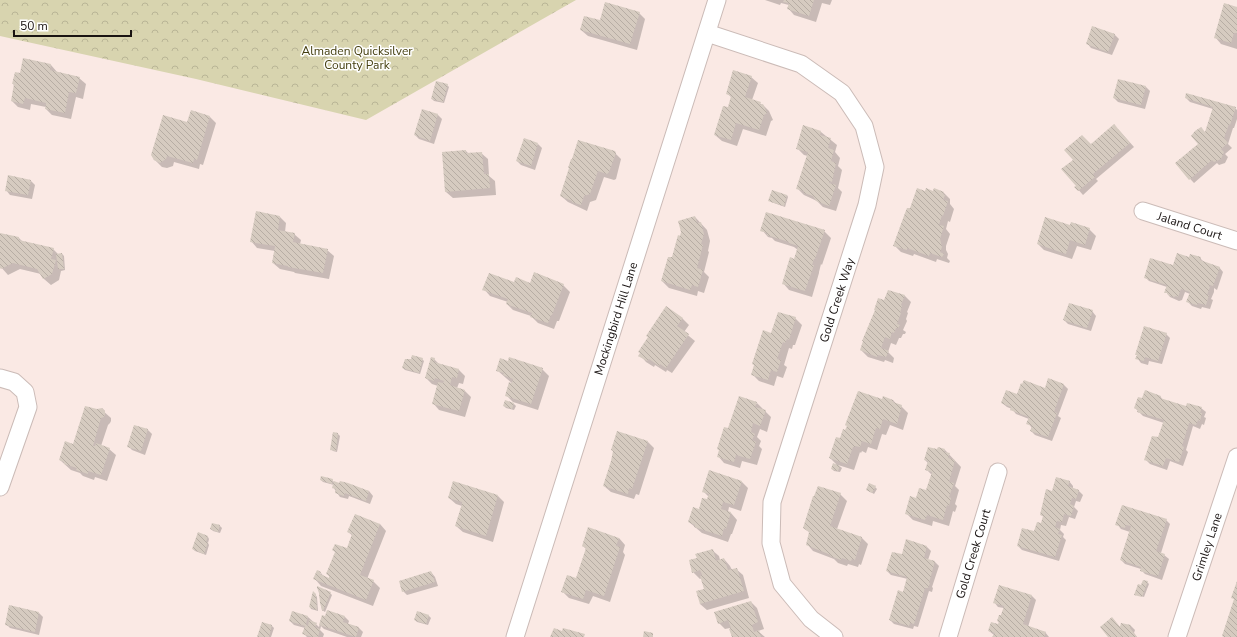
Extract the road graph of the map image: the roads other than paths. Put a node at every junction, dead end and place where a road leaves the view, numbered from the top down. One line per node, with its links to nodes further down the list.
1 (718, 0): 2 (street, Mockingbird Hill Lane)
2 (707, 33): 9 (street, Mockingbird Hill Lane); 10 (street, Gold Creek Way)
3 (1143, 211): 4 (street, Jaland Court)
4 (1237, 241)
5 (7, 380): 8 (street)
6 (1237, 456): 12 (street, Grimley Lane)
7 (998, 472): 11 (street, Gold Creek Court)
8 (0, 487)
9 (515, 637)
10 (834, 637)
11 (948, 637)
12 (1177, 637)

